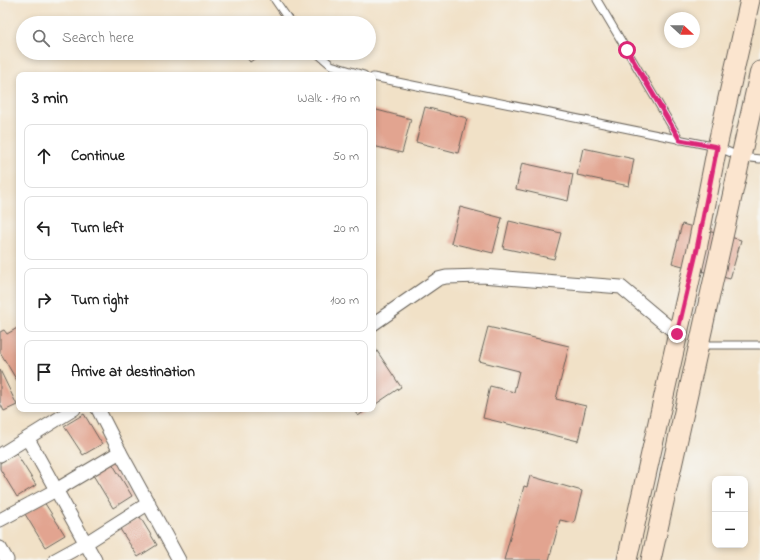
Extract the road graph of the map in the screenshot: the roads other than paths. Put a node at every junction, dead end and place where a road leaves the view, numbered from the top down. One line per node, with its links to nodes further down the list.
1 (275, 0): 4 (lane)
2 (597, 0): 9 (lane)
3 (750, 0): 10 (main road)
4 (286, 16)
5 (326, 60): 7 (lane)
6 (760, 71): 11 (main road)
7 (354, 72)
8 (376, 78): 9 (lane)
9 (680, 140): 10 (lane)
10 (717, 147): 11 (lane); 14 (main road)
11 (741, 157): 12 (lane); 15 (main road)
12 (760, 159)
13 (376, 322): 14 (street)
14 (677, 334): 31 (main road)
15 (699, 345): 16 (lane); 32 (main road)
16 (760, 345)
17 (69, 412): 19 (street)
18 (100, 412): 20 (street)
19 (28, 439): 21 (street); 22 (street)
20 (120, 452): 22 (street); 23 (street)
21 (0, 456)
22 (56, 490): 24 (street); 25 (street)
23 (149, 503): 25 (street); 27 (street)
24 (0, 520)
25 (86, 543): 29 (street); 30 (street)
26 (0, 548): 28 (street)
27 (177, 559)
28 (7, 560)
29 (54, 560)
30 (95, 560)
31 (627, 560)
32 (651, 560)

